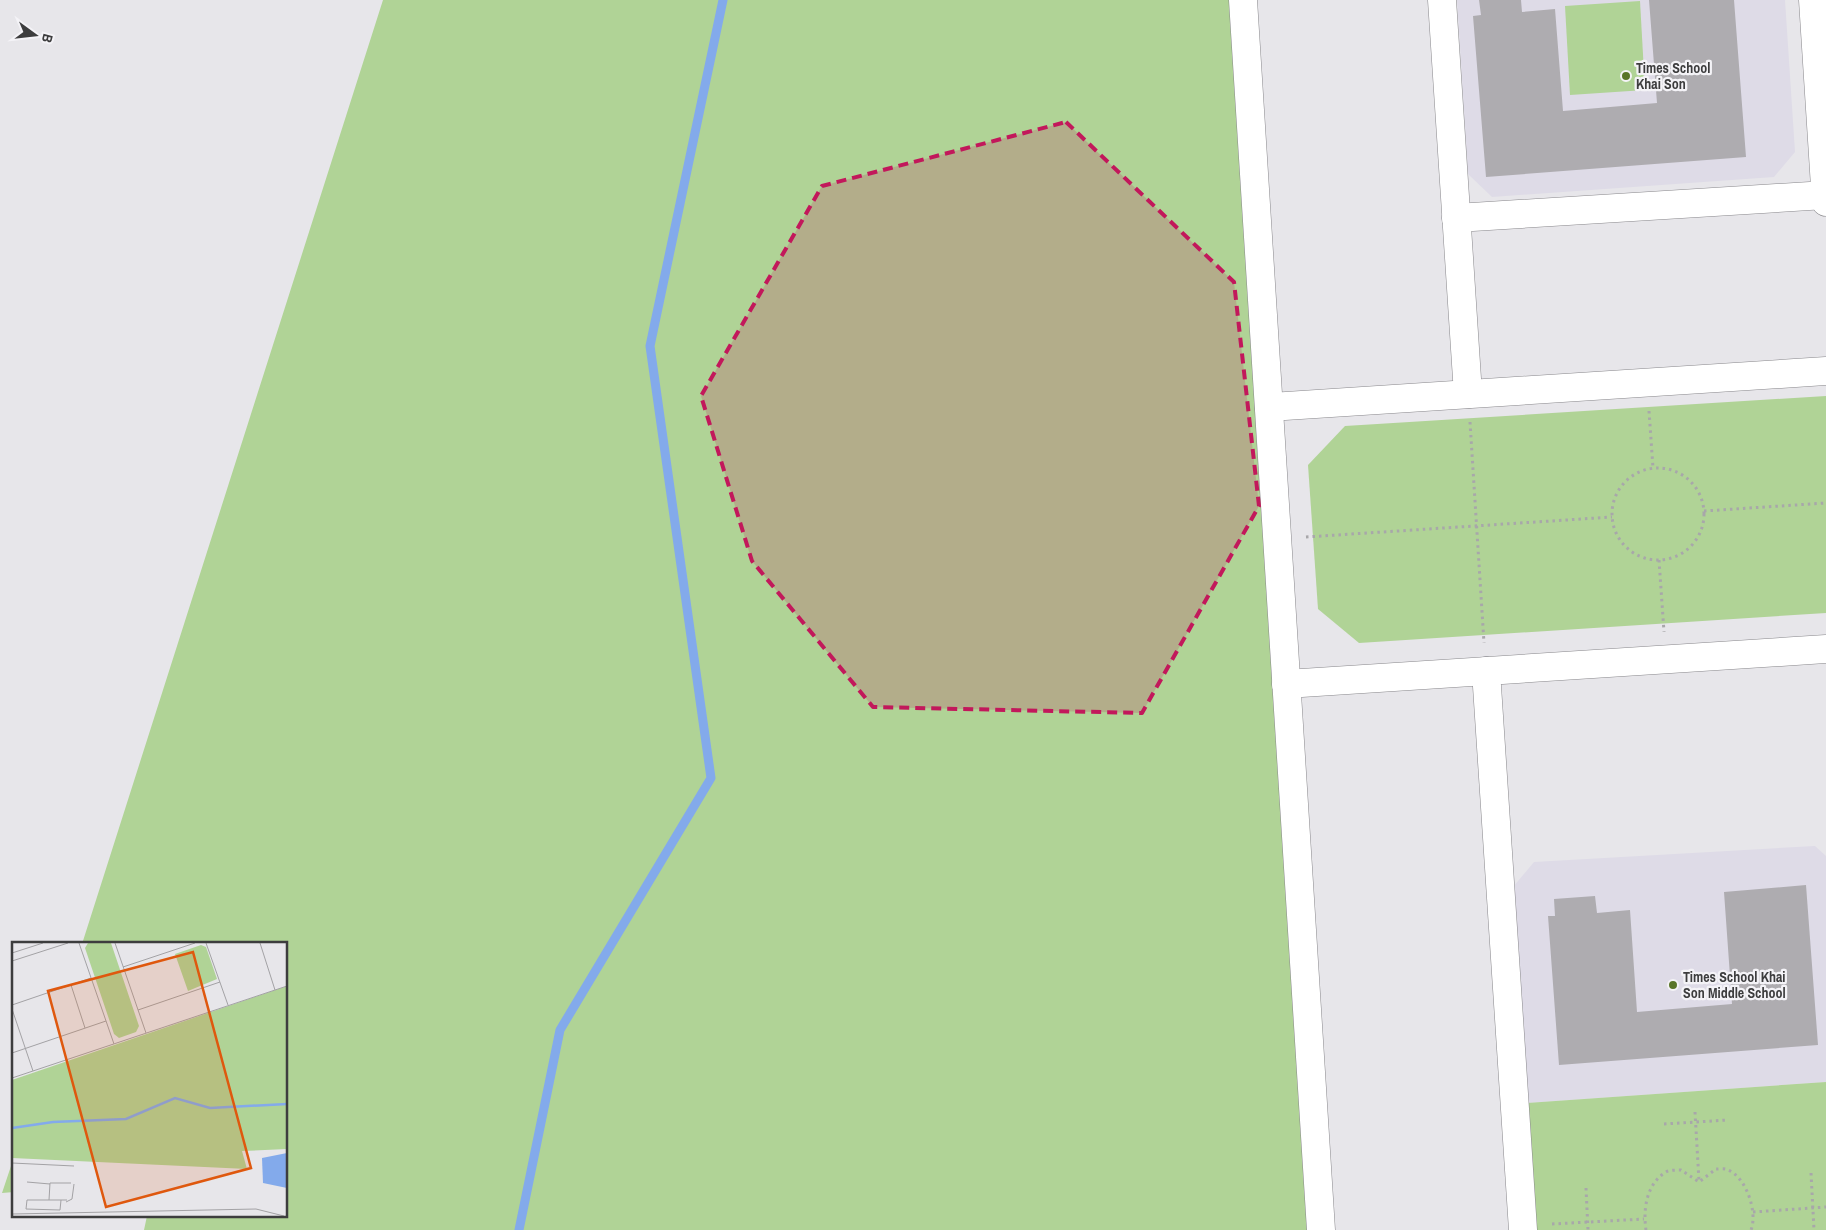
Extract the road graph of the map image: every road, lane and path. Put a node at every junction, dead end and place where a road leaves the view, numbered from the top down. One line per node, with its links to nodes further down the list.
1 (1243, 0): 10 (street)
2 (1442, 0): 6 (street)
3 (1812, 0): 4 (street)
4 (1826, 195): 5 (street); 6 (street)
5 (1826, 202)
6 (1456, 218): 9 (street)
7 (1826, 371): 8 (street)
8 (1648, 383): 9 (street); 11 (path)
9 (1468, 394): 10 (street); 15 (path)
10 (1269, 407): 16 (street)
11 (1654, 468): 13 (path); 14 (path)
12 (1826, 503): 13 (path)
13 (1704, 511): 17 (path)
14 (1612, 517): 15 (path); 17 (path)
15 (1476, 526): 16 (path); 20 (path)
16 (1277, 539): 21 (street)
17 (1659, 560): 19 (path)
18 (1826, 649): 19 (street)
19 (1666, 659): 20 (street)
20 (1486, 671): 21 (street); 34 (street)
21 (1286, 684): 35 (street)
22 (1695, 1112): 24 (path)
23 (1728, 1120): 24 (path)
24 (1696, 1122): 25 (path); 27 (path)
25 (1664, 1124)
26 (1811, 1172): 29 (path)
27 (1699, 1182): 31 (path); 32 (path)
28 (1586, 1188): 33 (path)
29 (1813, 1207): 30 (path); 31 (path); 39 (path)
30 (1826, 1207)
31 (1753, 1212): 38 (path)
32 (1644, 1219): 33 (path); 37 (path)
33 (1588, 1222): 34 (path); 36 (path)
34 (1523, 1228)
35 (1321, 1230)
36 (1588, 1230)
37 (1646, 1230)
38 (1751, 1230)
39 (1814, 1230)

